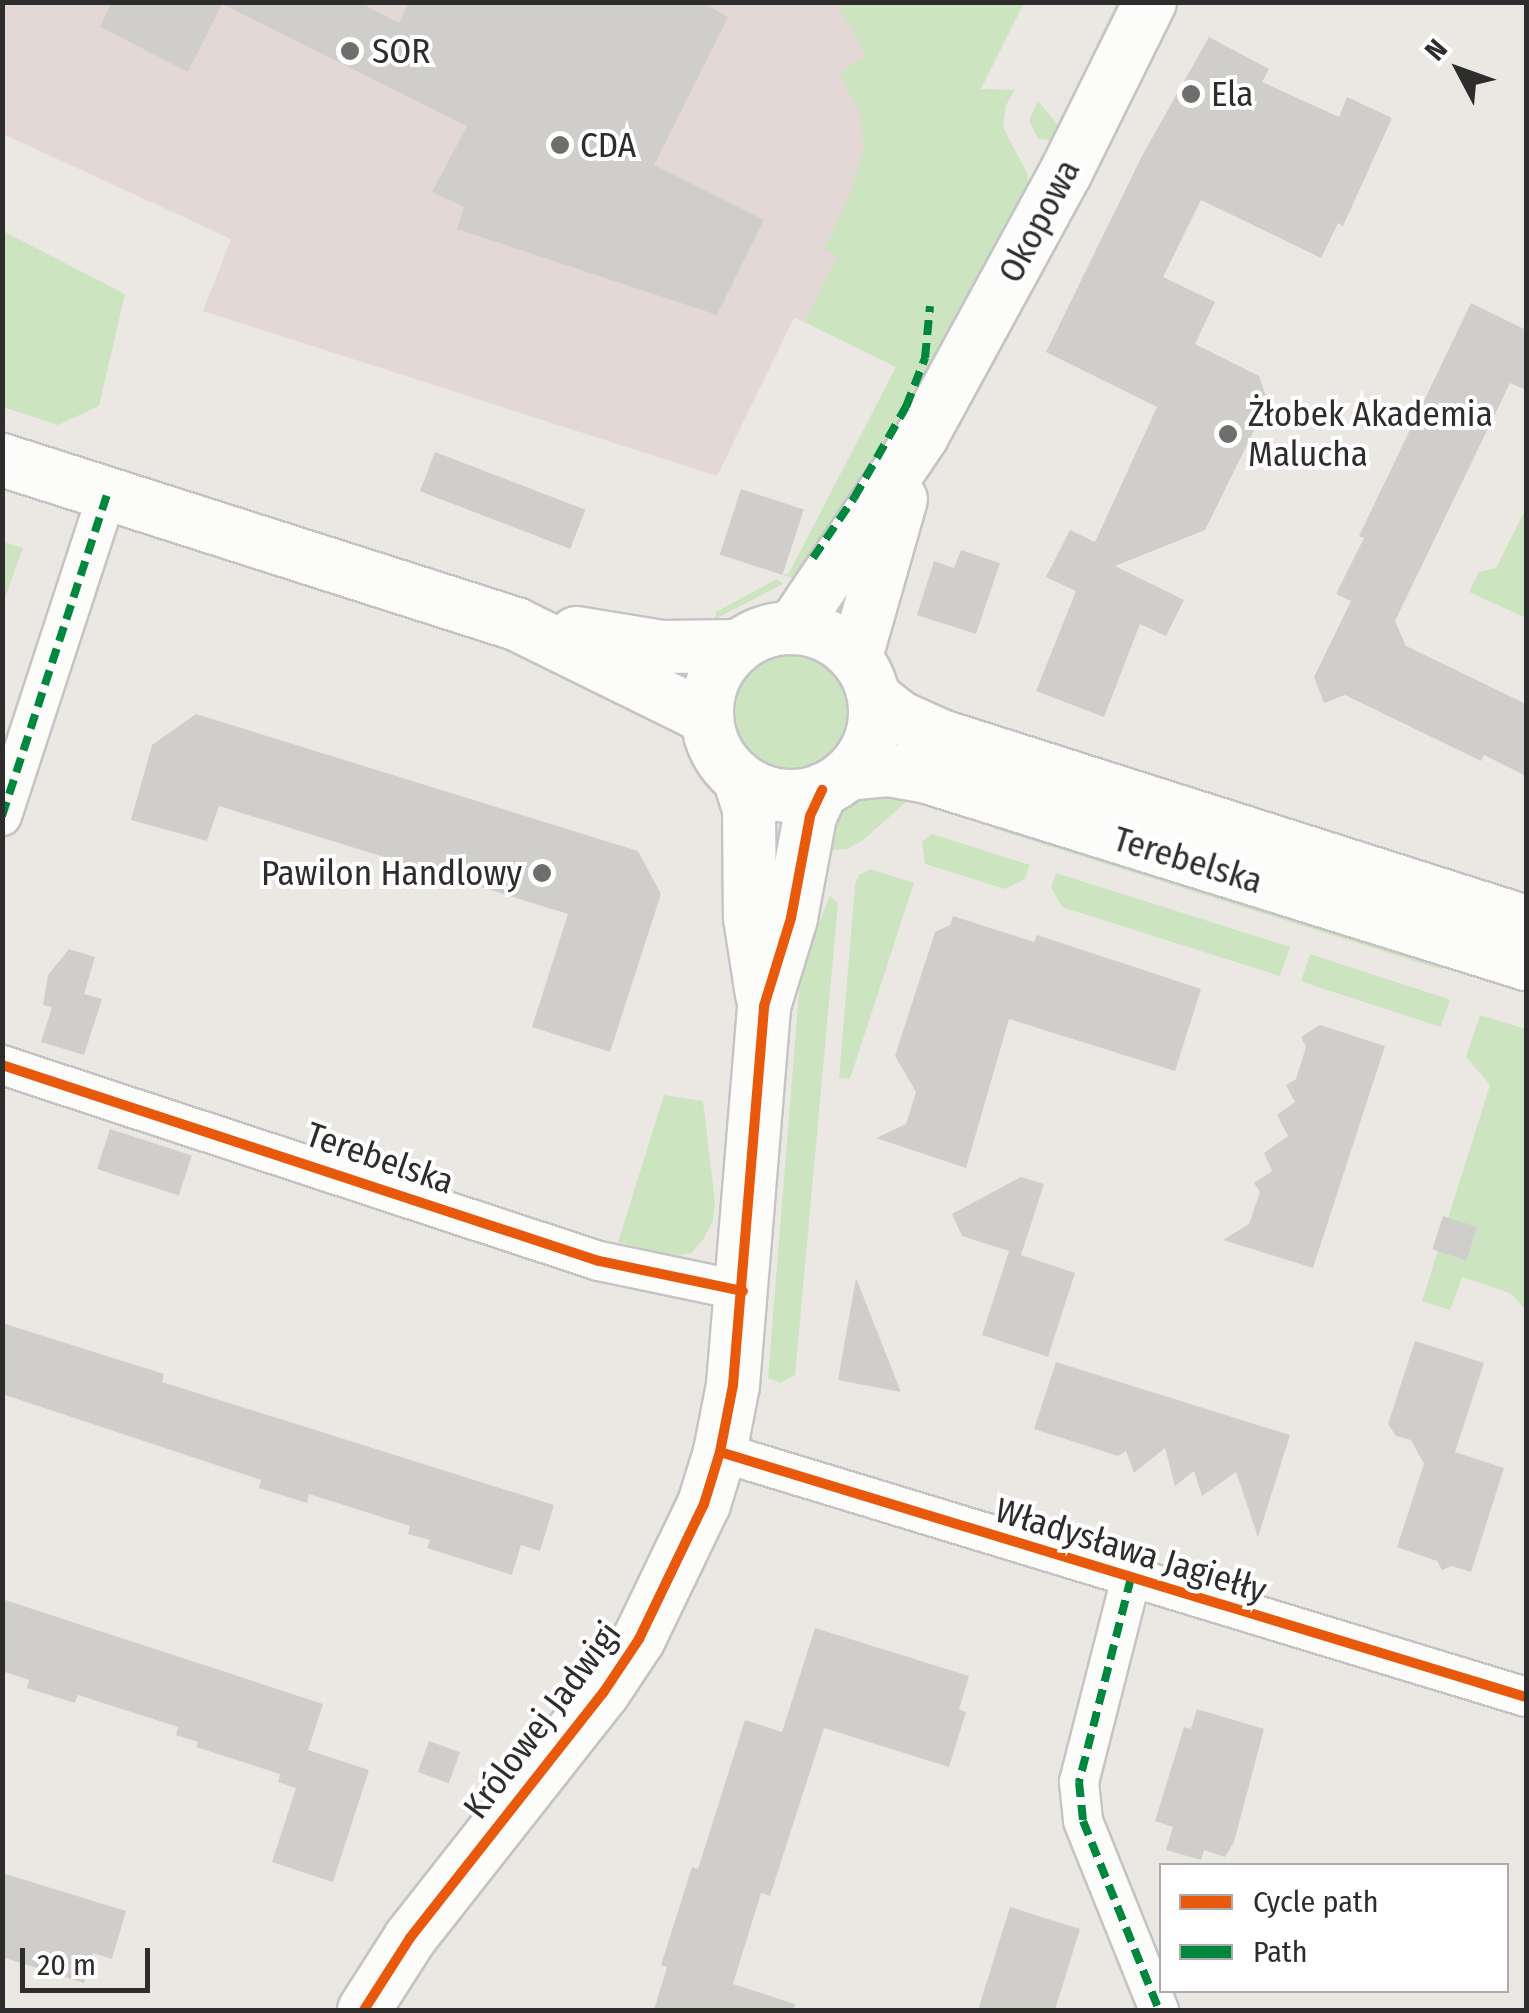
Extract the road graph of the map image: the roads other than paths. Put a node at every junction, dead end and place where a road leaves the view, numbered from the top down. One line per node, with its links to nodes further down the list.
1 (1150, 2): 2 (street, Okopowa)
2 (922, 436): 6 (street, Okopowa); 8 (street, Okopowa)
3 (2, 460): 4 (street)
4 (108, 492): 5 (street); 12 (street)
5 (516, 624): 7 (street); 9 (street)
6 (793, 628): 7 (street); 8 (street)
7 (739, 646): 9 (street)
8 (865, 678): 11 (street); 13 (street, Terebelska)
9 (707, 718): 10 (street)
10 (739, 778): 11 (street); 15 (street, Królowej Jadwigi)
11 (835, 782): 14 (street, Terebelska); 15 (street, Królowej Jadwigi)
12 (2, 816)
13 (1526, 922)
14 (1526, 964)
15 (764, 1006): 17 (street, Królowej Jadwigi)
16 (2, 1065): 17 (street, Terebelska)
17 (744, 1291): 18 (street, Królowej Jadwigi)
18 (720, 1452): 19 (street, Władysława Jagiełły); 21 (street, Królowej Jadwigi)
19 (1131, 1578): 20 (street, Władysława Jagiełły); 22 (street)
20 (1526, 1697)
21 (364, 2010)
22 (1159, 2010)

